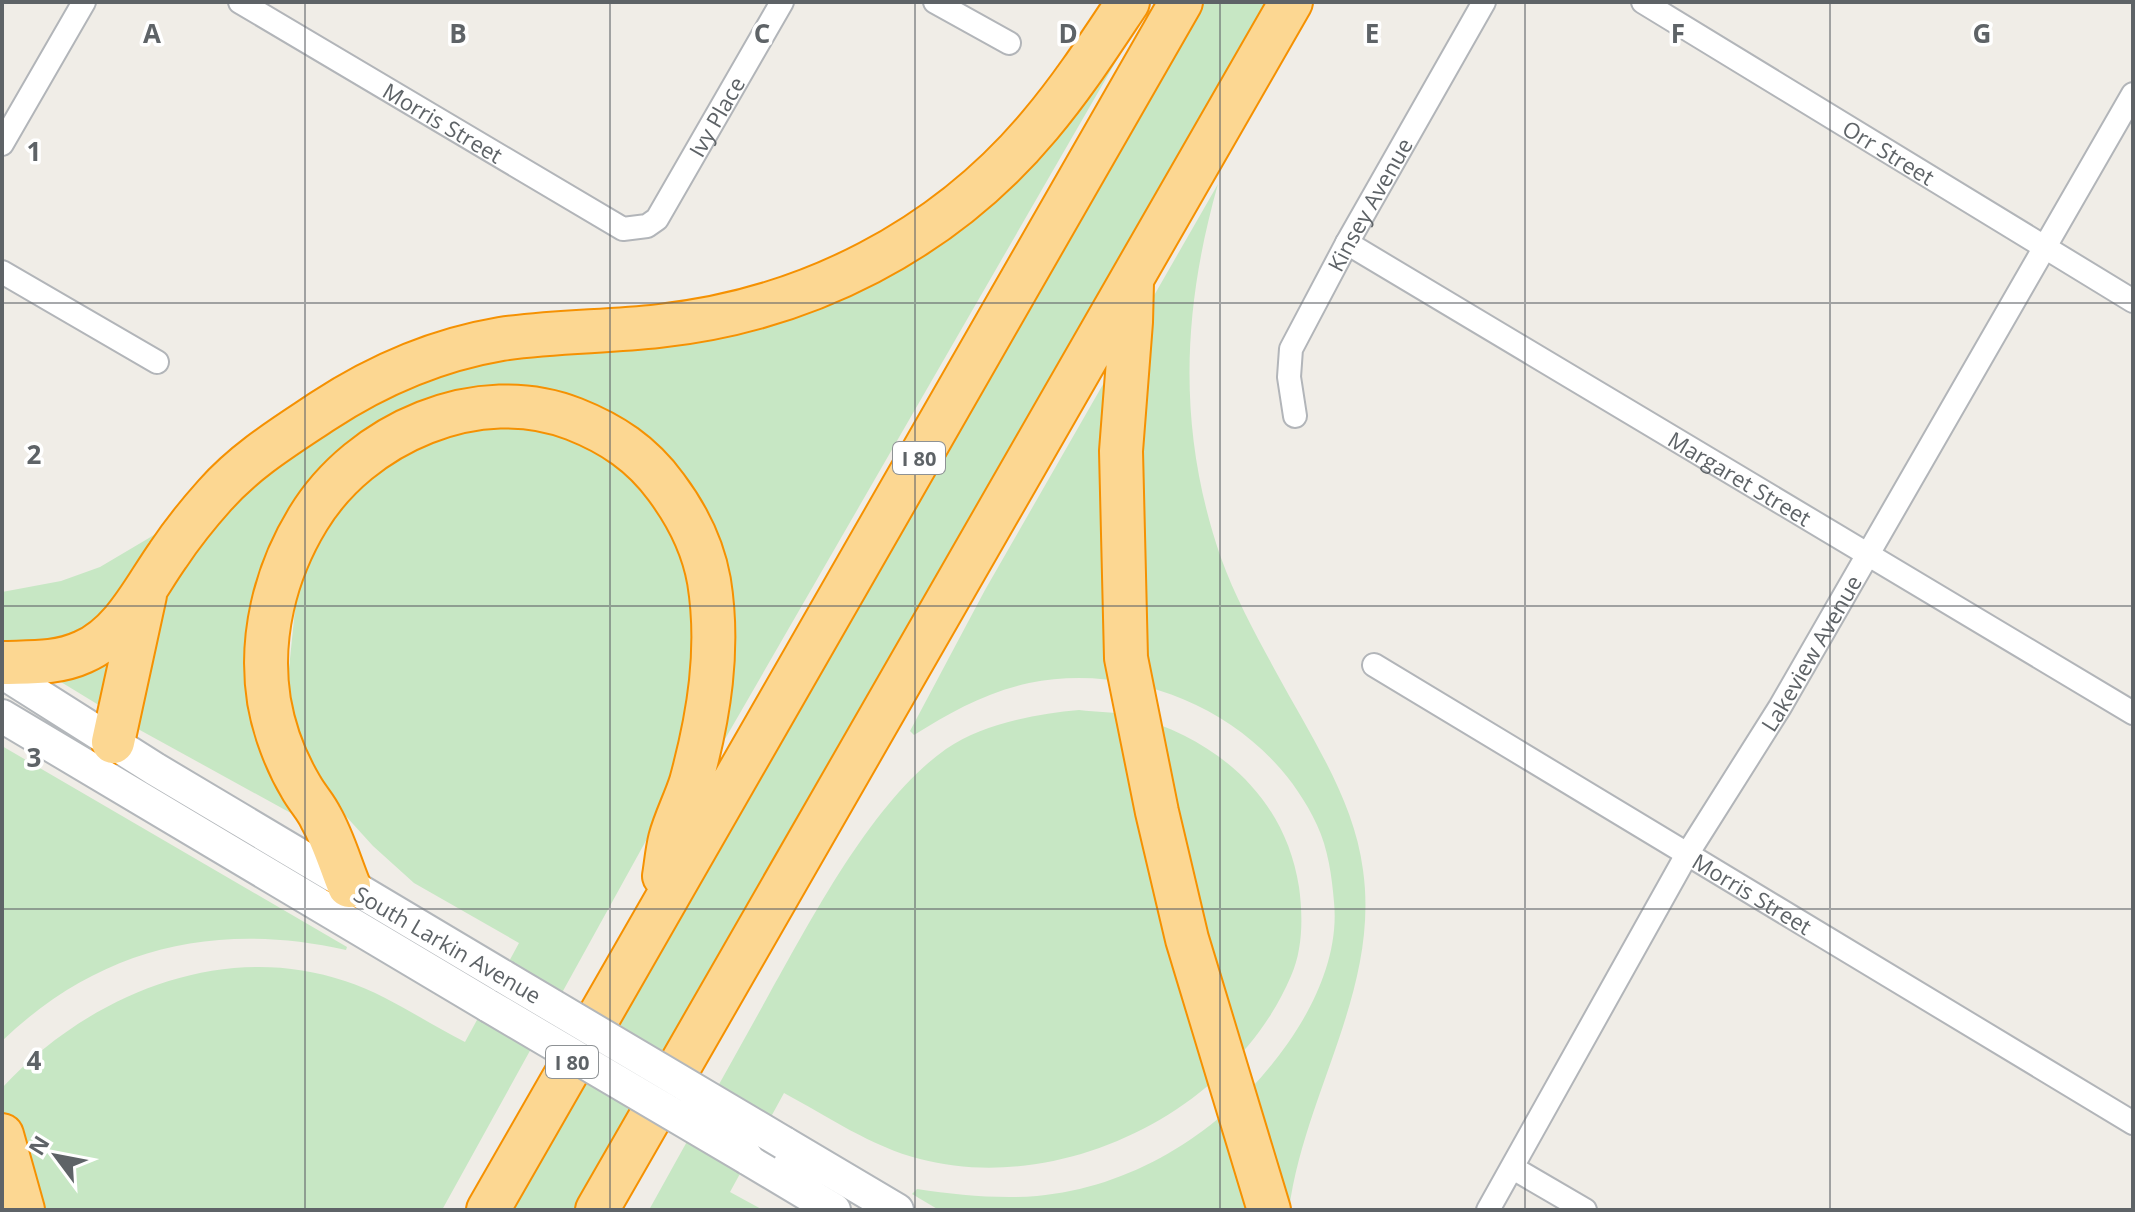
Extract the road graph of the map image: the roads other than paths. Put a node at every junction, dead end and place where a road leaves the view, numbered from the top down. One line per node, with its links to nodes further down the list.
1 (84, 2): 12 (street)
2 (240, 2): 13 (street, Morris Street)
3 (782, 2): 13 (street, Ivy Place)
4 (935, 2): 10 (street)
5 (1128, 2): 22 (highway)
6 (1181, 2): 31 (highway, I 80)
7 (1291, 2): 17 (highway)
8 (1484, 2): 14 (street, Kinsey Avenue)
9 (1643, 2): 15 (street, Orr Street)
10 (1009, 43)
11 (2133, 94): 15 (street, Lakeview Avenue)
12 (2, 144)
13 (647, 226)
14 (1347, 243): 20 (street, Kinsey Avenue); 21 (street, Margaret Street)
15 (2044, 248): 18 (street, Orr Street); 21 (street, Lakeview Avenue)
16 (2, 272): 19 (street)
17 (1132, 279): 37 (highway); 40 (highway)
18 (2133, 301)
19 (157, 362)
20 (1295, 416)
21 (1867, 555): 26 (street, Margaret Street); 29 (street, Lakeview Avenue)
22 (145, 594): 23 (highway); 28 (highway)
23 (2, 663)
24 (1374, 665): 29 (street, Morris Street)
25 (2, 672): 28 (main road, South Larkin Avenue)
26 (2133, 713)
27 (2, 716): 38 (main road, South Larkin Avenue, bridge)
28 (113, 742): 30 (main road, South Larkin Avenue)
29 (1686, 856): 32 (street, Morris Street); 34 (street, Lakeview Avenue)
30 (349, 886): 31 (highway); 39 (main road, South Larkin Avenue, bridge)
31 (657, 913): 36 (highway, I 80)
32 (2133, 1123)
33 (2, 1135): 35 (highway)
34 (1513, 1168): 41 (street, Lakeview Avenue); 42 (street)
35 (23, 1210)
36 (488, 1210)
37 (597, 1210)
38 (834, 1210)
39 (897, 1210)
40 (1269, 1210)
41 (1488, 1210)
42 (1585, 1210)

